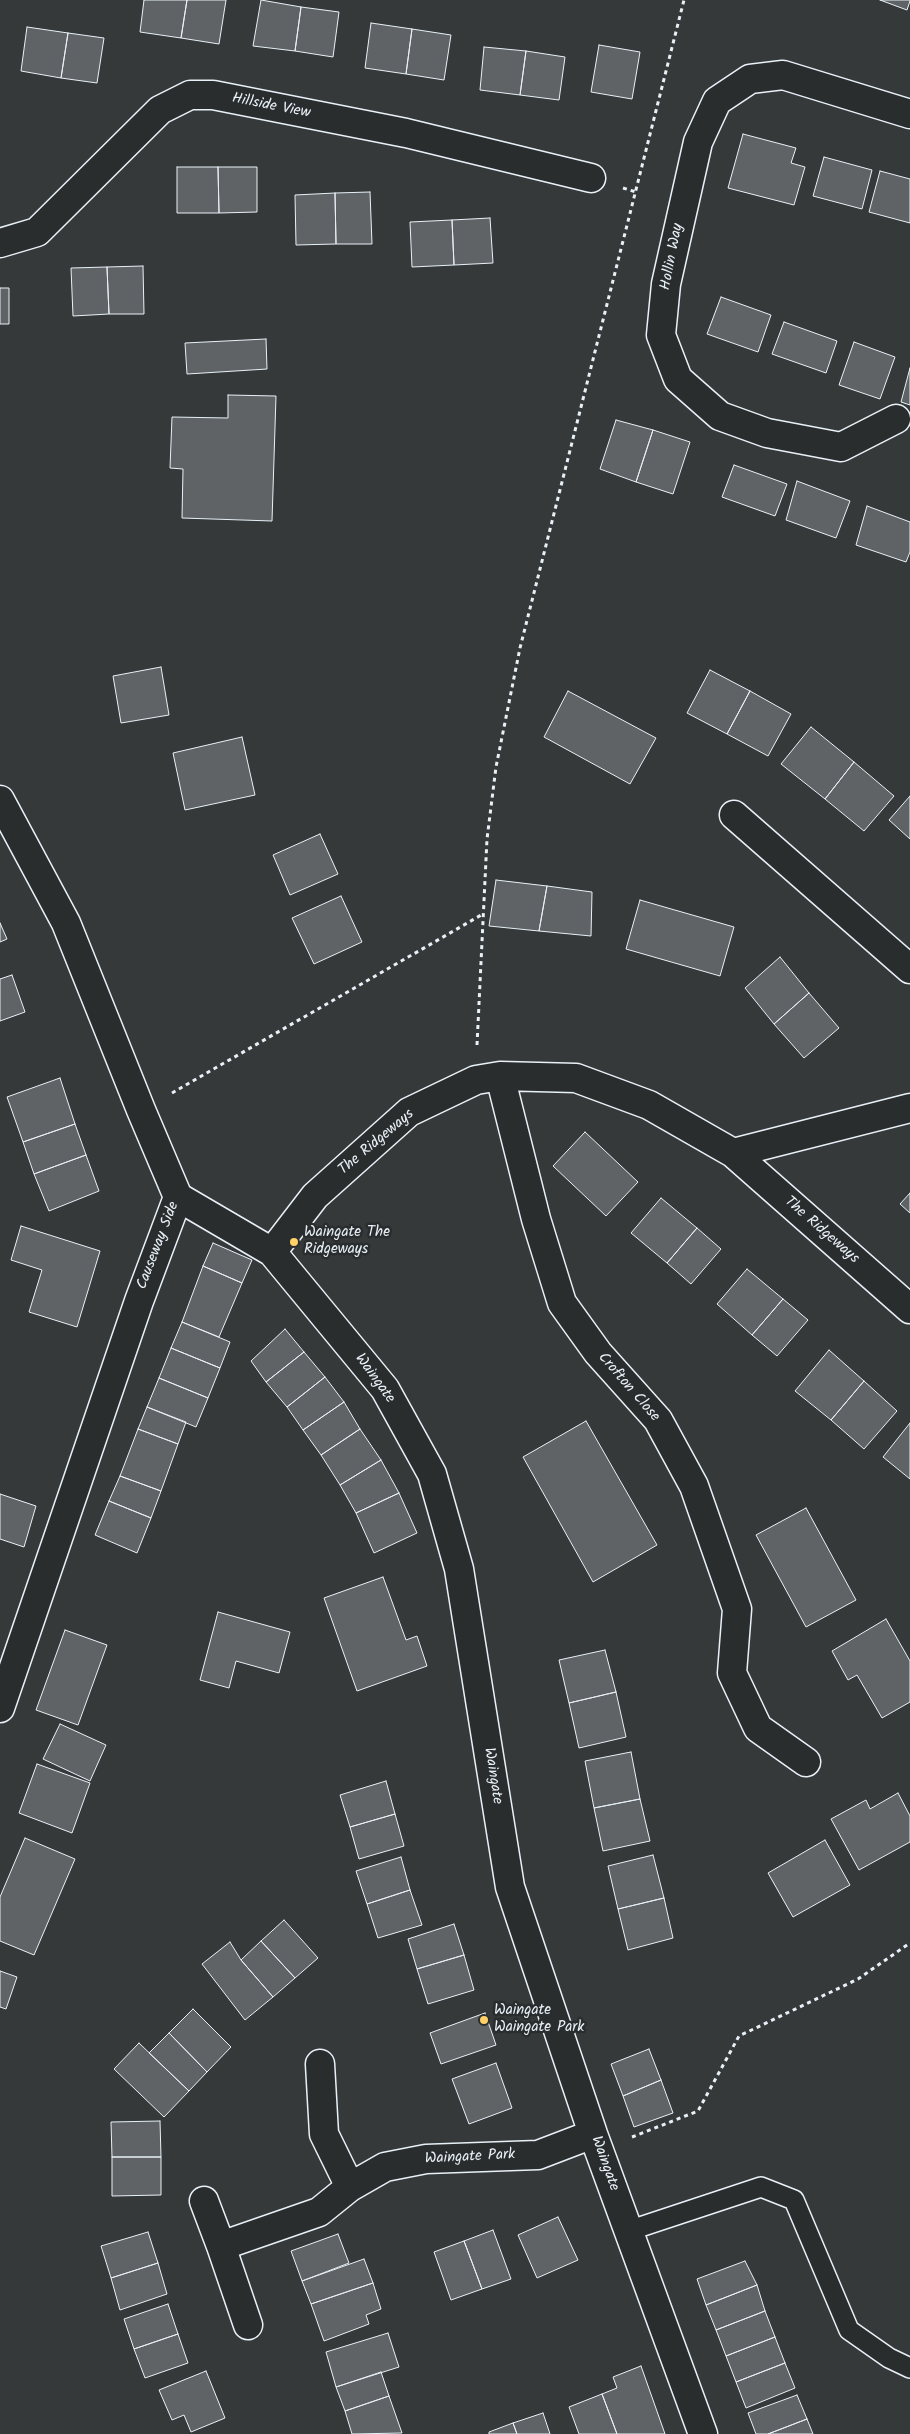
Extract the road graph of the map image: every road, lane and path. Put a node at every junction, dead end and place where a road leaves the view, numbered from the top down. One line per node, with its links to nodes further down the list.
1 (684, 0): 8 (path)
2 (910, 114): 5 (street, Hollin Way)
3 (591, 178): 4 (street, Hillside View)
4 (0, 243)
5 (896, 419)
6 (0, 800): 12 (street, Causeway Side)
7 (734, 815): 9 (street)
8 (484, 914): 10 (path); 12 (path)
9 (910, 969)
10 (488, 1078): 13 (street, The Ridgeways); 15 (street, The Ridgeways); 18 (street, Crofton Close)
11 (910, 1108): 13 (street)
12 (141, 1110): 14 (street, Causeway Side)
13 (733, 1153): 16 (street, The Ridgeways)
14 (178, 1197): 15 (street, Waingate); 17 (street, Causeway Side)
15 (272, 1252): 21 (street, Waingate)
16 (910, 1309)
17 (0, 1708)
18 (806, 1762)
19 (910, 1943): 21 (path)
20 (320, 2064): 22 (street)
21 (595, 2142): 22 (street, Waingate Park); 24 (street, Waingate)
22 (350, 2187): 25 (street, Waingate Park)
23 (204, 2201): 25 (street)
24 (628, 2231): 27 (lane); 28 (street, Waingate)
25 (221, 2246): 26 (street)
26 (248, 2325)
27 (910, 2368)
28 (702, 2434)

